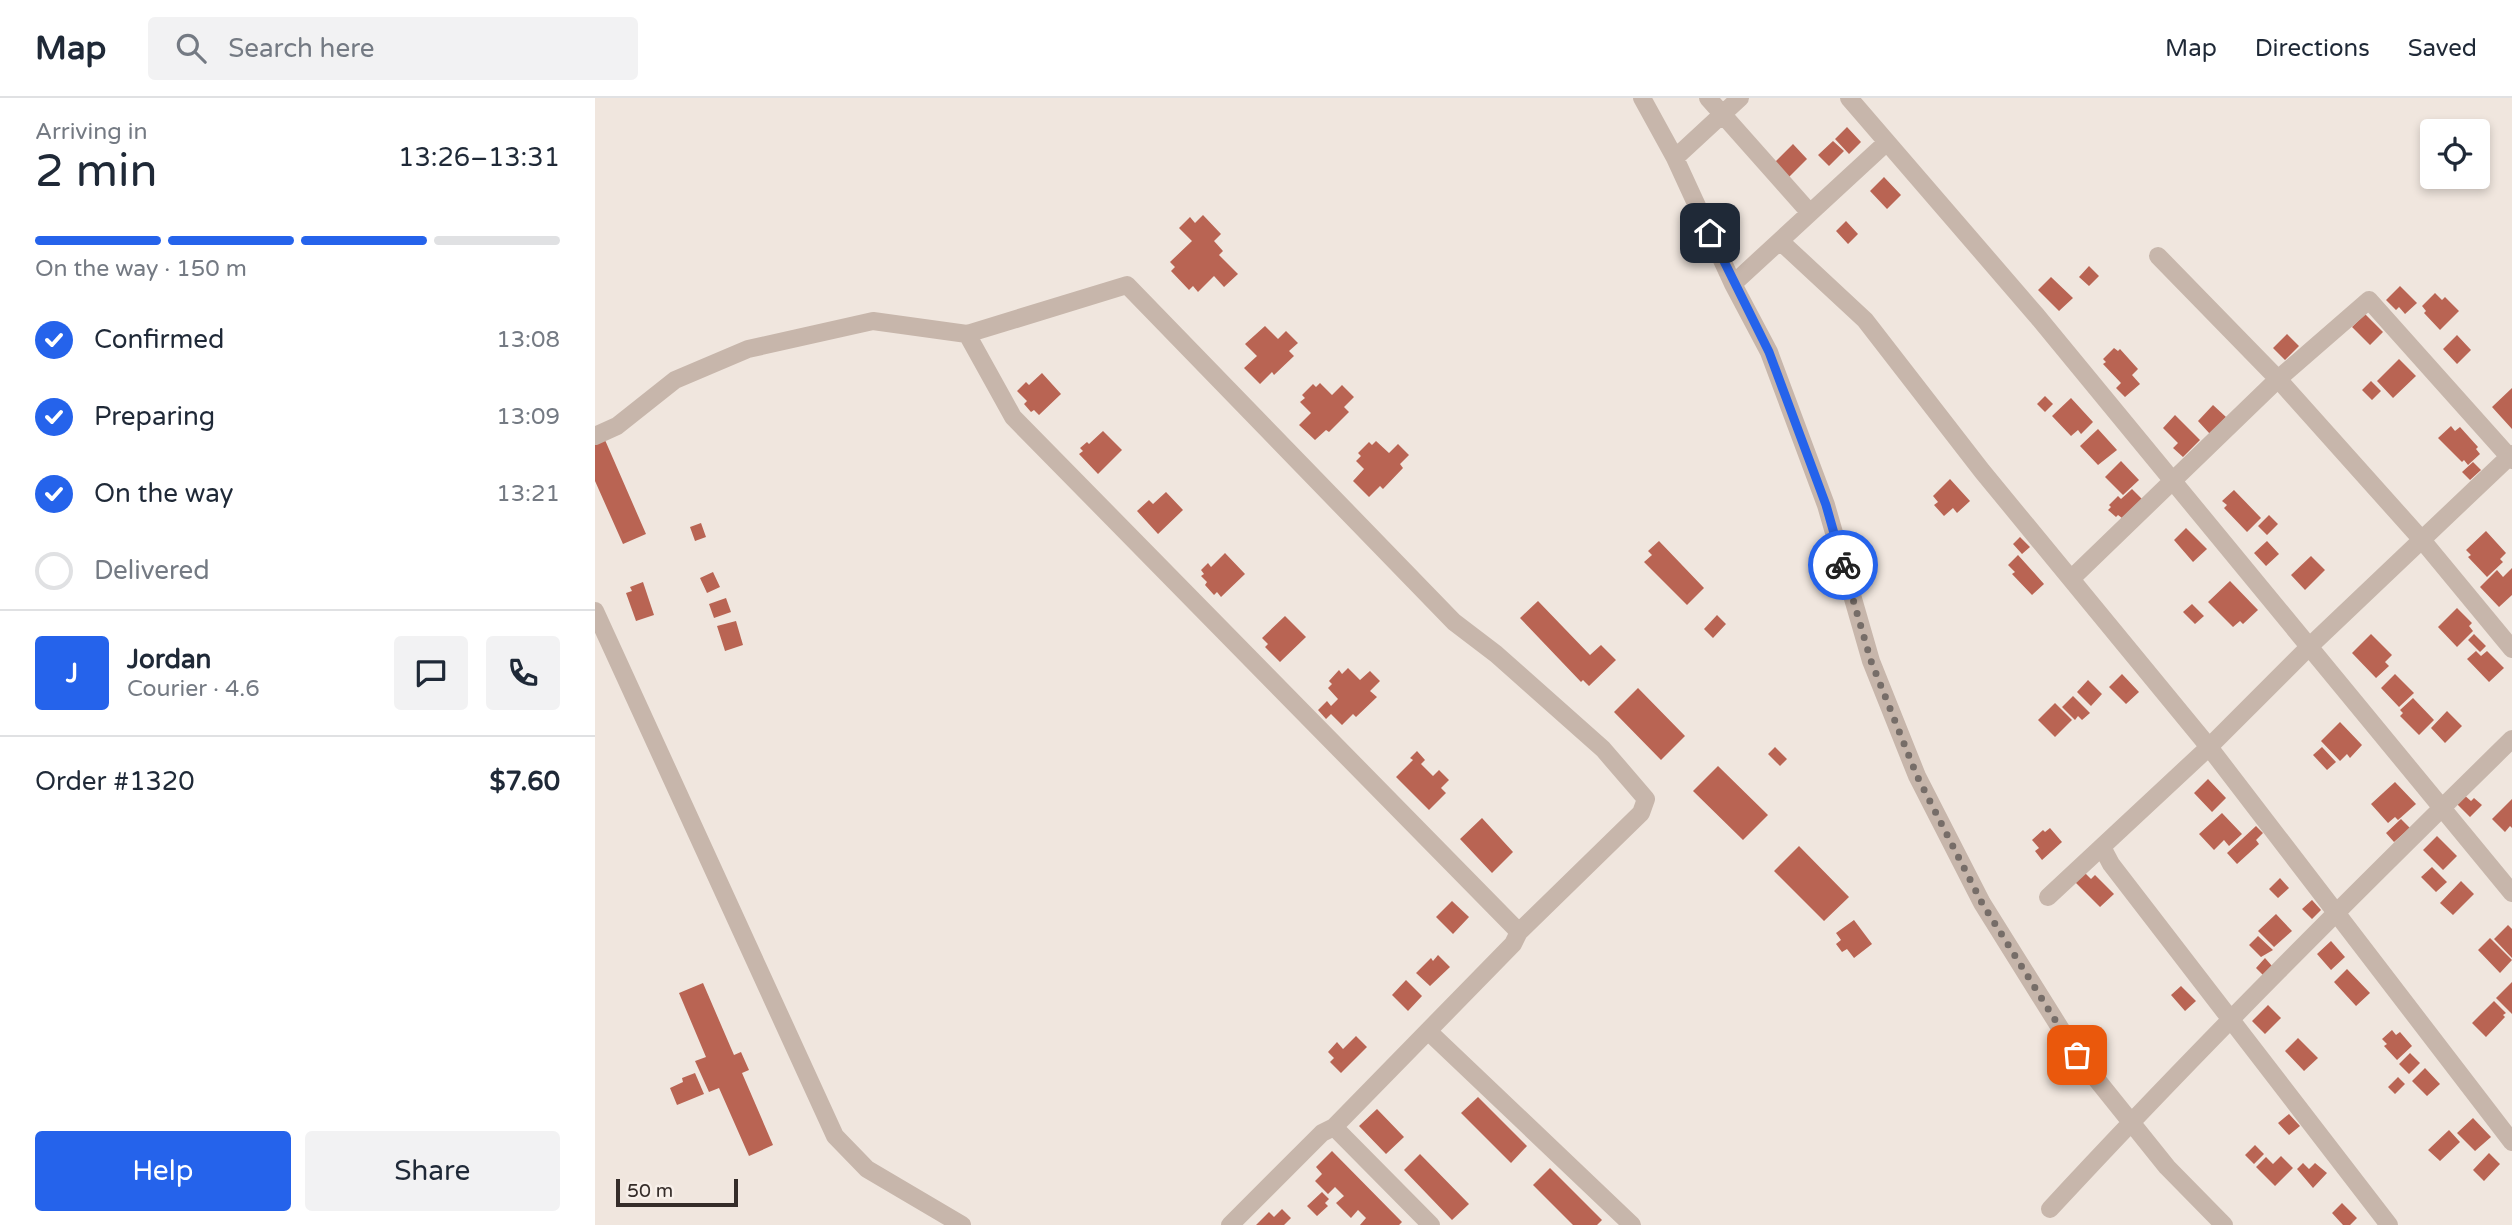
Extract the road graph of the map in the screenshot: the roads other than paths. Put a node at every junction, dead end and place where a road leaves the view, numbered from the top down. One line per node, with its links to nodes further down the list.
1 (1642, 98): 7 (street)
2 (1708, 98): 5 (street)
3 (1740, 98): 5 (street)
4 (1849, 98): 6 (street)
5 (1721, 114): 7 (street); 8 (street)
6 (1887, 142): 8 (street); 16 (street)
7 (1675, 158): 11 (street)
8 (1810, 213): 9 (street)
9 (1780, 241): 11 (street); 18 (street)
10 (2158, 256): 13 (street)
11 (1733, 284): 32 (street)
12 (967, 334): 14 (street); 29 (street); 29 (street)
13 (2278, 379): 15 (street); 16 (street); 17 (street)
14 (595, 436)
15 (2511, 457): 17 (street)
16 (2173, 482): 18 (street); 20 (street)
17 (2422, 540): 20 (street); 21 (street)
18 (2072, 578): 23 (street)
19 (595, 611): 36 (street)
20 (2309, 647): 23 (street); 24 (street)
21 (2512, 649)
22 (2512, 739): 24 (street)
23 (2209, 747): 25 (street); 28 (street)
24 (2442, 807): 26 (street); 28 (street)
25 (2102, 847): 27 (street); 30 (street)
26 (2512, 893)
27 (2047, 897)
28 (2338, 914): 30 (street); 34 (street)
29 (1519, 932): 31 (street)
30 (2232, 1020): 32 (street); 41 (street)
31 (1428, 1031): 33 (street); 39 (street)
32 (2131, 1122): 35 (street); 40 (street)
33 (1334, 1127): 37 (street); 38 (street)
34 (2512, 1142)
35 (2050, 1209)
36 (962, 1225)
37 (1230, 1225)
38 (1431, 1225)
39 (1632, 1225)
40 (2224, 1225)
41 (2389, 1225)

